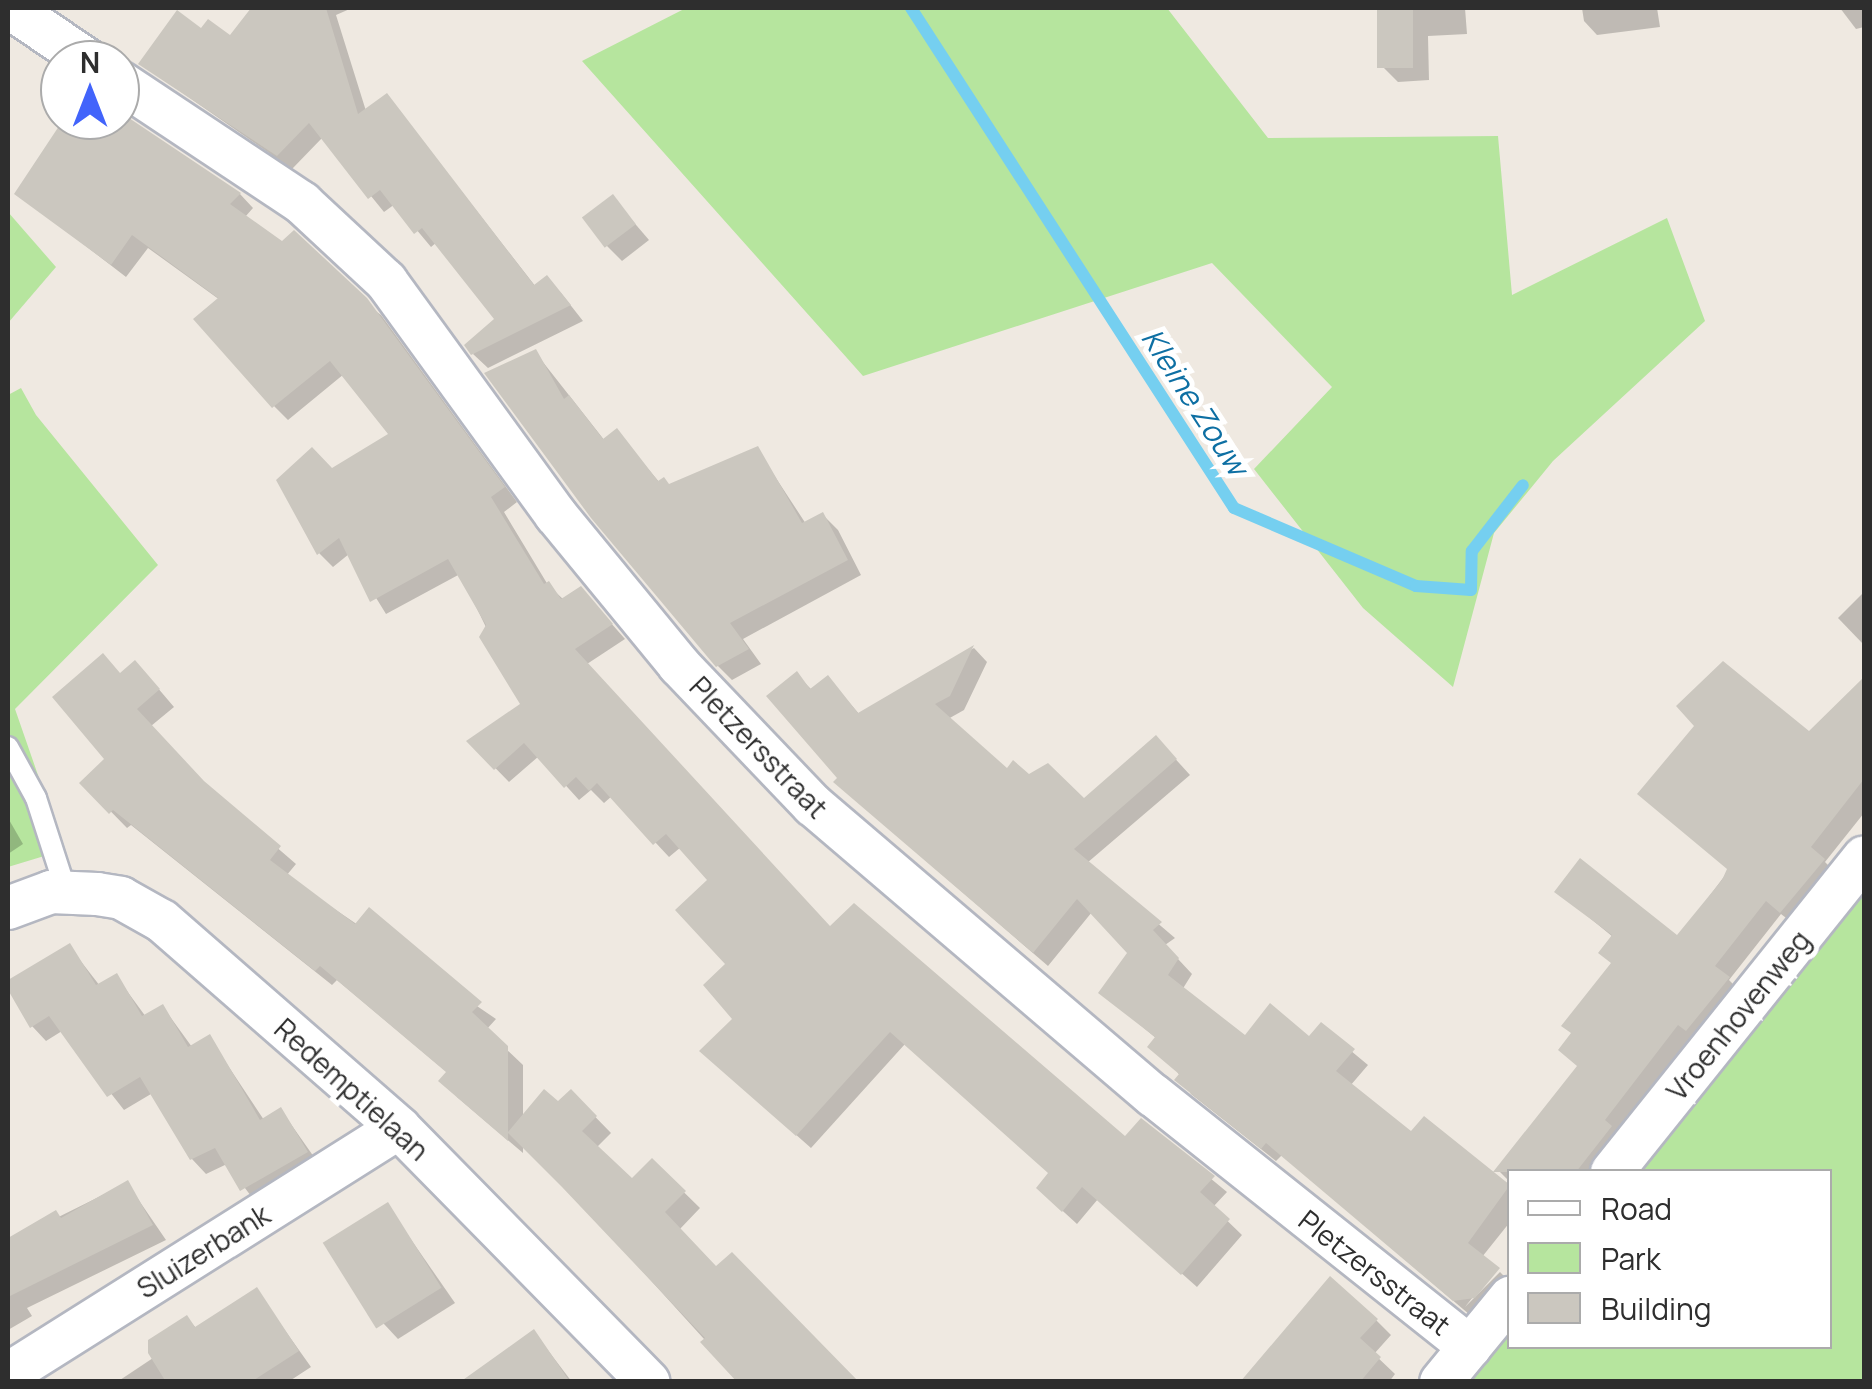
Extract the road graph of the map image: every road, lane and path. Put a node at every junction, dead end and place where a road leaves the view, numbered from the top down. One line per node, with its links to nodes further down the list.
1 (10, 8): 2 (street)
2 (57, 40)
3 (140, 95): 11 (street, Pletzersstraat)
4 (8, 747): 6 (lane)
5 (1864, 858): 9 (street, Vroenhovenweg)
6 (66, 891): 7 (street, Redemptielaan); 8 (street, Redemptielaan)
7 (8, 908)
8 (399, 1128): 12 (street, Sluizerbank); 13 (street, Redemptielaan)
9 (1614, 1169)
10 (1507, 1302): 11 (street)
11 (1470, 1347): 14 (street)
12 (8, 1374)
13 (639, 1378)
14 (1441, 1382)

